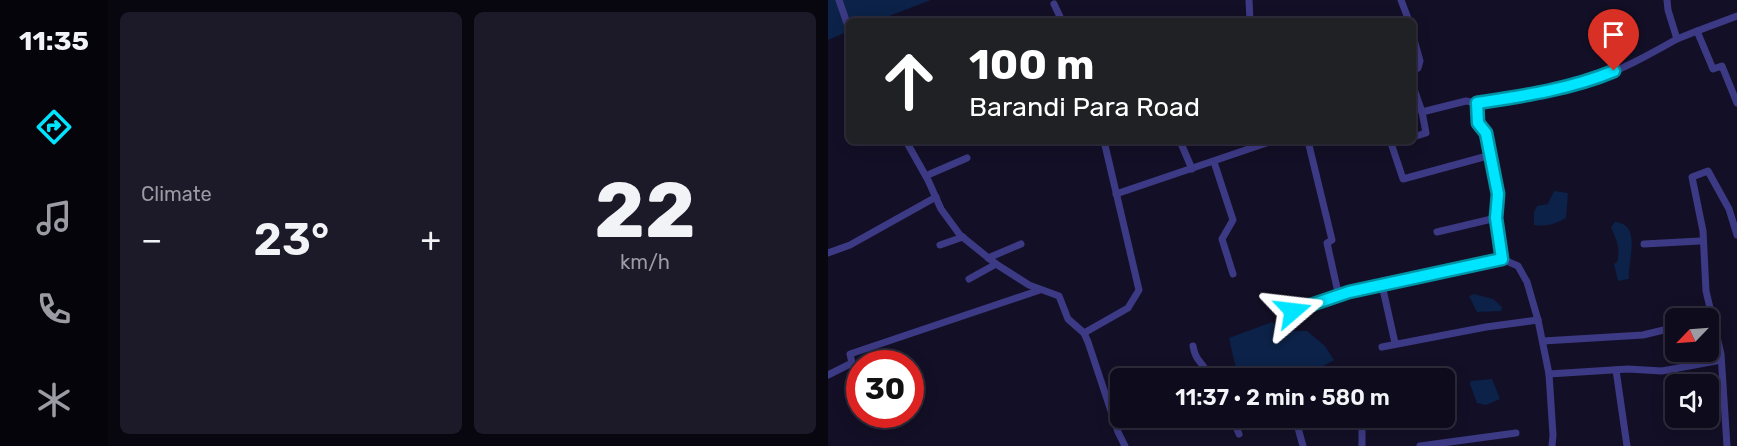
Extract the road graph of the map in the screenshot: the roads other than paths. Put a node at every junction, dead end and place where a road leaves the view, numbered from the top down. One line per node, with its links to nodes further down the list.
1 (839, 0): 10 (street)
2 (1250, 0): 8 (street)
3 (1401, 0): 9 (street)
4 (1667, 0): 12 (street)
5 (1054, 4): 7 (street)
6 (1737, 16): 11 (street)
7 (1061, 18)
8 (1250, 18)
9 (1407, 18)
10 (846, 20)
11 (1697, 31): 12 (street); 17 (street)
12 (1677, 39): 16 (street)
13 (1416, 47): 14 (street)
14 (1416, 69)
15 (1416, 95): 18 (street)
16 (1477, 103): 18 (street); 26 (street)
17 (1737, 103)
18 (1422, 112): 19 (street)
19 (1416, 136)
20 (908, 144): 32 (street)
21 (1105, 144): 31 (street)
22 (1181, 144): 29 (street)
23 (1263, 144): 29 (street)
24 (1309, 144): 49 (street)
25 (1391, 144): 26 (street)
26 (1491, 155): 33 (street)
27 (967, 158): 30 (street)
28 (1215, 165): 45 (street)
29 (1192, 169): 31 (street)
30 (930, 174)
31 (1116, 194): 54 (street)
32 (936, 196): 36 (street); 41 (street)
33 (1496, 218): 34 (street); 43 (street)
34 (1437, 232)
35 (1737, 235): 50 (street)
36 (963, 237): 40 (street); 42 (street)
37 (1700, 241): 39 (street)
38 (1021, 244): 42 (street)
39 (1644, 244)
40 (940, 245)
41 (828, 253)
42 (988, 258): 44 (street)
43 (1502, 259): 47 (street); 52 (street)
44 (996, 264): 46 (street); 48 (street)
45 (1233, 274)
46 (969, 279)
47 (1382, 285): 49 (street); 56 (street)
48 (1040, 290): 54 (street); 64 (street)
49 (1339, 297): 51 (street)
50 (1709, 308)
51 (1293, 311)
52 (1538, 320): 55 (street); 56 (street)
53 (1665, 330): 55 (street)
54 (1084, 333): 65 (street)
55 (1543, 341): 63 (street)
56 (1395, 343): 59 (street)
57 (1719, 345): 79 (street)
58 (1192, 346): 61 (street)
59 (1382, 347)
60 (1711, 362): 62 (street)
61 (1206, 368)
62 (1616, 370): 63 (street); 78 (street)
63 (1549, 374): 77 (street)
64 (828, 375)
65 (1110, 406)
66 (1118, 428): 73 (street)
67 (1237, 428): 71 (street)
68 (1298, 428): 74 (street)
69 (1362, 428): 75 (street)
70 (1516, 433): 72 (street)
71 (1239, 434)
72 (1432, 445): 76 (street)
73 (1125, 446)
74 (1303, 446)
75 (1362, 446)
76 (1420, 446)
77 (1552, 446)
78 (1627, 446)
79 (1727, 446)

